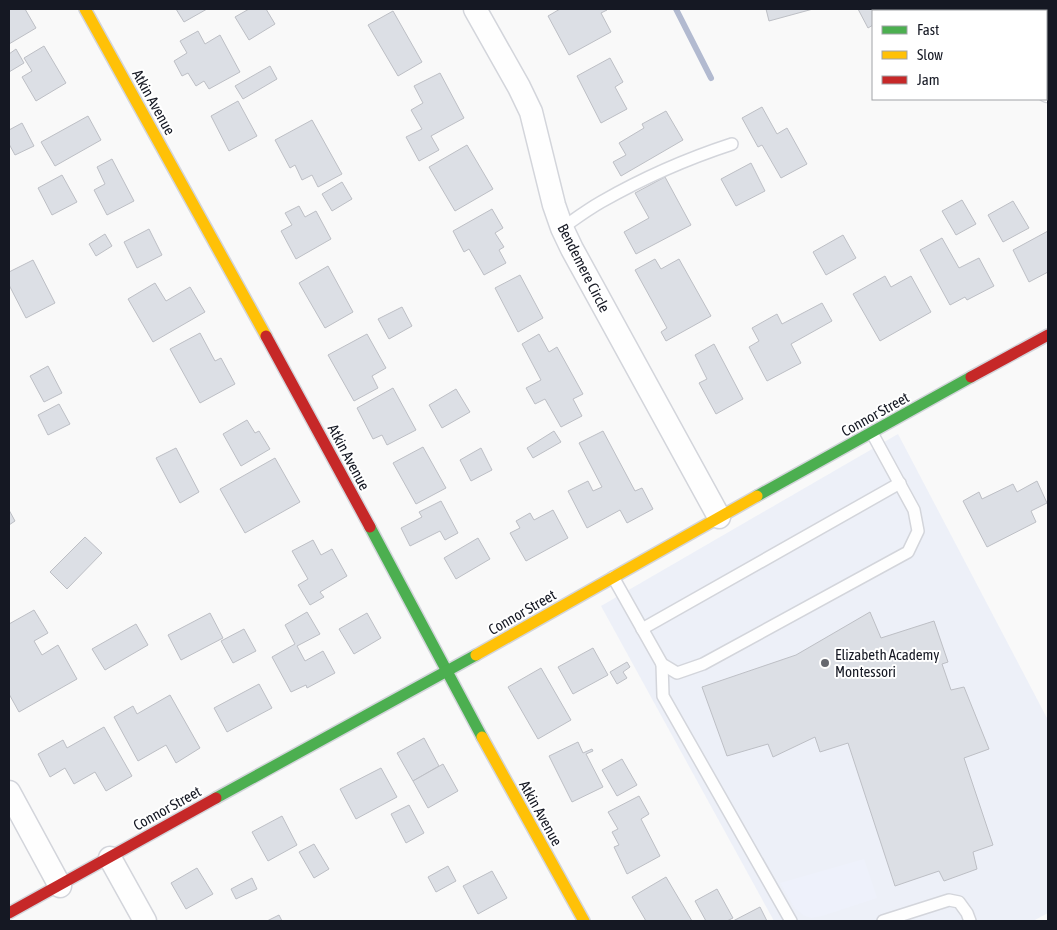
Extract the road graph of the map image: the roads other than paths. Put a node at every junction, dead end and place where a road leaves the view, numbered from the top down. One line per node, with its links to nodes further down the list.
1 (85, 9): 12 (street, Atkin Avenue)
2 (476, 9): 4 (street, Bendemere Circle)
3 (732, 144): 4 (lane)
4 (562, 228): 8 (street, Bendemere Circle)
5 (1048, 336): 6 (street, Connor Street)
6 (872, 433): 7 (lane); 8 (street, Connor Street)
7 (900, 483): 10 (lane); 11 (lane)
8 (719, 517): 9 (street, Connor Street)
9 (613, 577): 10 (lane); 12 (street, Connor Street)
10 (642, 629): 11 (lane)
11 (662, 664): 19 (lane)
12 (448, 670): 14 (street, Connor Street); 18 (street, Atkin Avenue)
13 (9, 792): 15 (street)
14 (110, 858): 15 (street, Connor Street); 17 (street)
15 (60, 886): 16 (street, Connor Street)
16 (9, 913)
17 (145, 921)
18 (584, 921)
19 (791, 921)
20 (883, 921): 21 (lane)
21 (970, 921)

